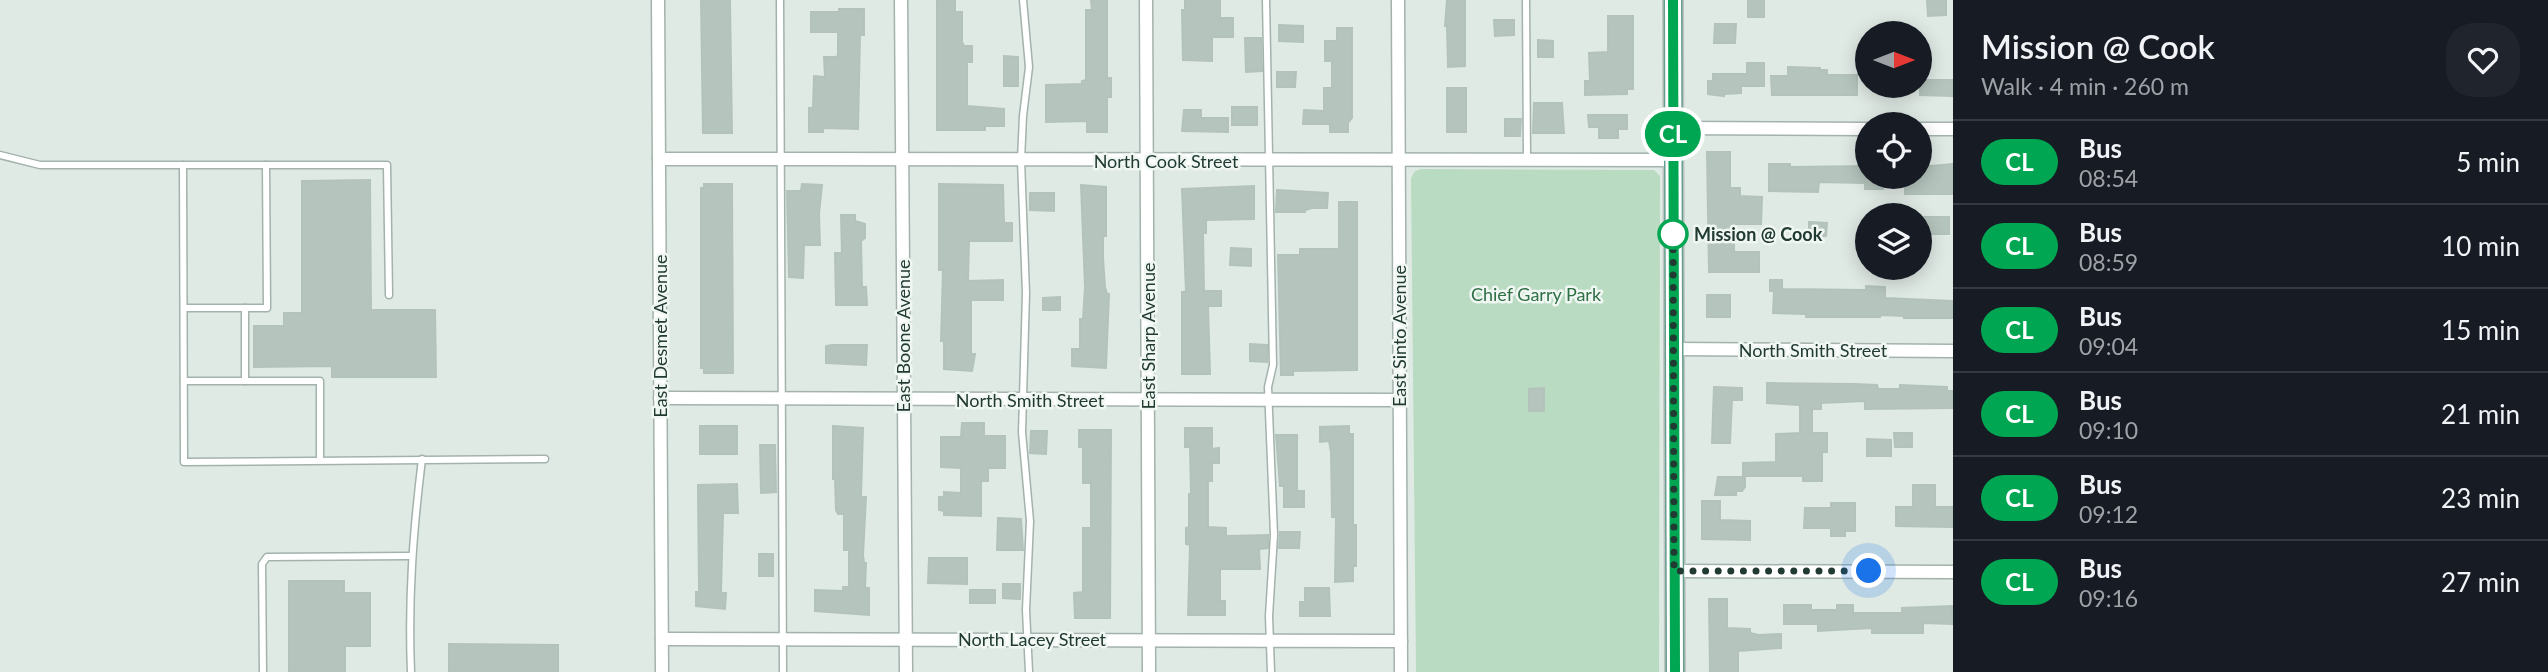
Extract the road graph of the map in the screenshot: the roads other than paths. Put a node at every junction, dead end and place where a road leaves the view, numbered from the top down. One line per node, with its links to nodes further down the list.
1 (657, 0): 15 (street, East Desmet Avenue)
2 (780, 0): 16 (lane)
3 (901, 0): 17 (street, East Boone Avenue)
4 (1023, 0): 18 (lane)
5 (1146, 0): 19 (street, East Sharp Avenue)
6 (1266, 0): 23 (lane)
7 (1398, 0): 20 (street, East Sinto Avenue)
8 (1526, 0): 21 (lane)
9 (1673, 0): 10 (main road)
10 (1673, 128): 11 (street); 22 (main road)
11 (1855, 129)
12 (1932, 129): 13 (street)
13 (1953, 130)
14 (0, 155): 24 (lane)
15 (659, 159): 16 (street, North Cook Street); 33 (street, East Desmet Avenue)
16 (781, 159): 17 (street, North Cook Street); 34 (lane)
17 (902, 160): 18 (street, North Cook Street); 36 (street, East Boone Avenue)
18 (1021, 160): 19 (street, North Cook Street); 37 (lane)
19 (1147, 160): 23 (street, North Cook Street); 38 (street, East Sharp Avenue)
20 (1398, 160): 21 (street, North Cook Street); 23 (street, North Cook Street); 39 (street, East Sinto Avenue)
21 (1527, 160): 22 (street, North Cook Street)
22 (1673, 160): 29 (main road)
23 (1268, 161): 35 (lane)
24 (183, 165): 25 (lane); 28 (lane)
25 (266, 165): 26 (lane); 27 (lane)
26 (389, 295)
27 (245, 308): 28 (lane); 32 (lane)
28 (184, 309): 31 (lane)
29 (1674, 349): 30 (street, North Smith Street); 44 (main road)
30 (1953, 351)
31 (184, 381): 32 (lane); 42 (lane)
32 (245, 381): 42 (lane)
33 (660, 398): 34 (street, North Smith Street); 47 (street, East Desmet Avenue)
34 (781, 399): 36 (street, North Smith Street); 46 (lane)
35 (1268, 399): 38 (street, North Smith Street); 39 (street, North Smith Street); 51 (lane)
36 (904, 400): 37 (street, North Smith Street); 48 (street, East Boone Avenue)
37 (1023, 400): 38 (street, North Smith Street); 49 (lane)
38 (1148, 400): 50 (street, East Sharp Avenue)
39 (1399, 400): 52 (street, East Sinto Avenue)
40 (422, 459): 41 (lane); 42 (lane); 43 (lane)
41 (545, 459)
42 (320, 460)
43 (410, 556): 53 (lane); 54 (lane)
44 (1674, 571): 45 (street); 62 (main road)
45 (1953, 572)
46 (782, 638): 47 (street, North Lacey Street); 48 (street, North Lacey Street); 56 (lane)
47 (662, 639): 55 (street, East Desmet Avenue)
48 (905, 639): 49 (street, North Lacey Street); 57 (street, East Boone Avenue)
49 (1028, 639): 50 (street, North Lacey Street); 58 (lane)
50 (1149, 639): 51 (street, North Lacey Street); 59 (street, East Sharp Avenue)
51 (1269, 640): 52 (street, North Lacey Street); 60 (lane)
52 (1401, 641): 61 (street, East Sinto Avenue)
53 (263, 672)
54 (411, 672)
55 (662, 672)
56 (783, 672)
57 (906, 672)
58 (1029, 672)
59 (1149, 672)
60 (1271, 672)
61 (1401, 672)
62 (1675, 672)

